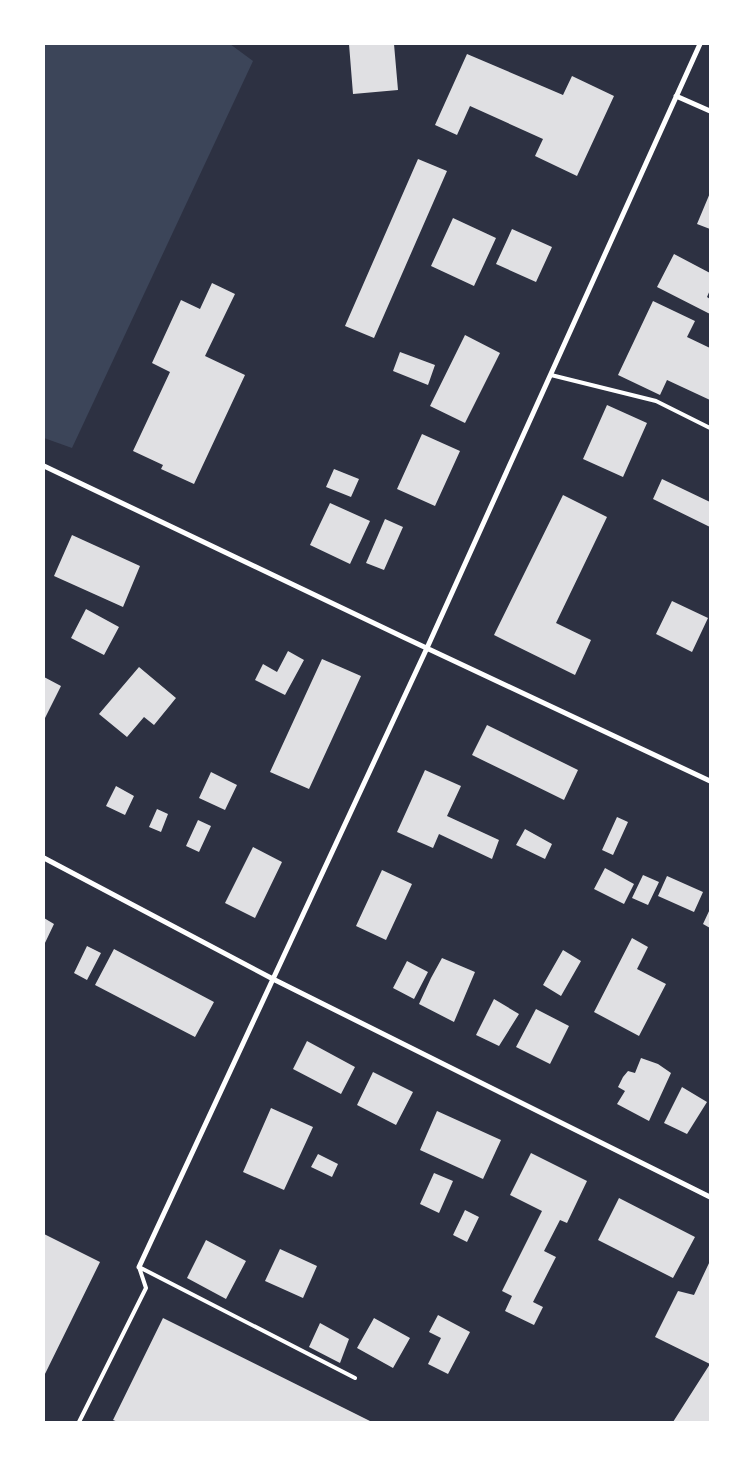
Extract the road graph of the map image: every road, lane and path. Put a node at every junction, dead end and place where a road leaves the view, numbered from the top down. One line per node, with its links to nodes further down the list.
1 (700, 44): 2 (street)
2 (676, 96): 3 (street); 4 (street)
3 (710, 111)
4 (551, 375): 5 (lane); 7 (street)
5 (710, 428)
6 (44, 466): 7 (street)
7 (427, 648): 8 (street); 10 (street)
8 (710, 781)
9 (44, 858): 10 (street)
10 (272, 979): 11 (street); 12 (street)
11 (710, 1197)
12 (139, 1267): 13 (lane); 14 (lane)
13 (355, 1378)
14 (79, 1422)

